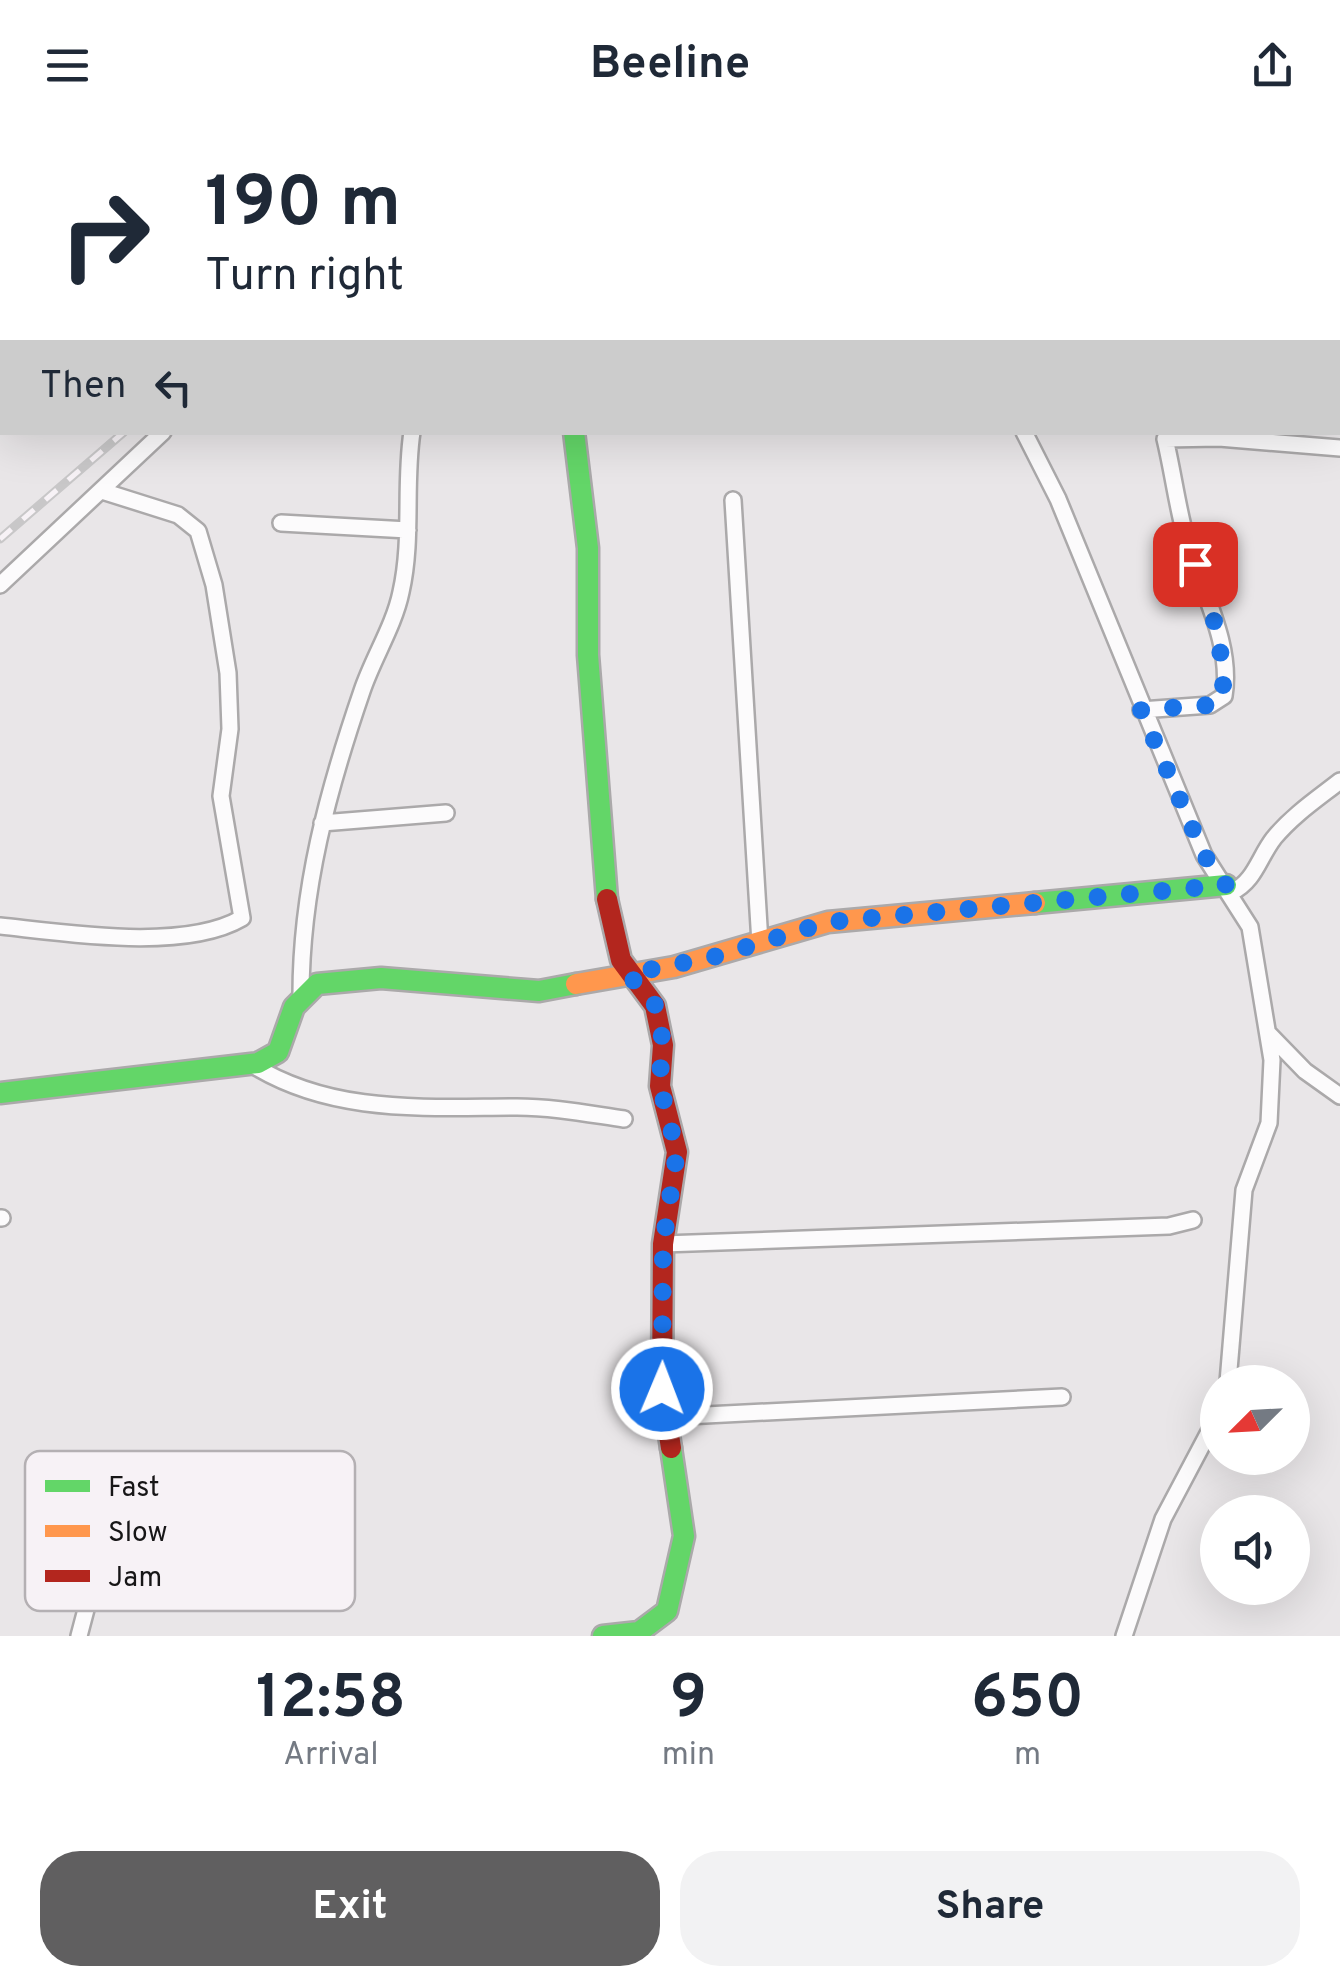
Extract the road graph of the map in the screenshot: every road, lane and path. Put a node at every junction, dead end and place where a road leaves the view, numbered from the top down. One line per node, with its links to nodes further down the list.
1 (160, 435): 7 (street)
2 (412, 435): 10 (street)
3 (574, 435): 19 (street)
4 (1026, 435): 12 (street)
5 (1165, 436): 6 (street); 12 (street)
6 (1340, 448)
7 (102, 492): 11 (street); 17 (street)
8 (733, 500): 18 (street)
9 (282, 523): 10 (street)
10 (408, 530): 15 (street)
11 (0, 586)
12 (1141, 710): 16 (street)
13 (1340, 781): 16 (street)
14 (446, 813): 15 (street)
15 (322, 823): 20 (street)
16 (1229, 889): 18 (street); 21 (street)
17 (0, 926)
18 (760, 942): 19 (street)
19 (628, 974): 20 (street); 27 (street)
20 (301, 995): 22 (street)
21 (1269, 1034): 24 (street); 28 (street)
22 (251, 1064): 23 (street); 25 (street)
23 (0, 1093)
24 (1340, 1096)
25 (624, 1118)
26 (1193, 1220): 27 (street)
27 (663, 1244): 30 (street)
28 (1229, 1365)
29 (1062, 1397): 30 (street)
30 (667, 1417): 33 (street)
31 (1200, 1449): 36 (street)
32 (87, 1611): 34 (street)
33 (641, 1634): 35 (street)
34 (80, 1636)
35 (603, 1636)
36 (1124, 1636)

